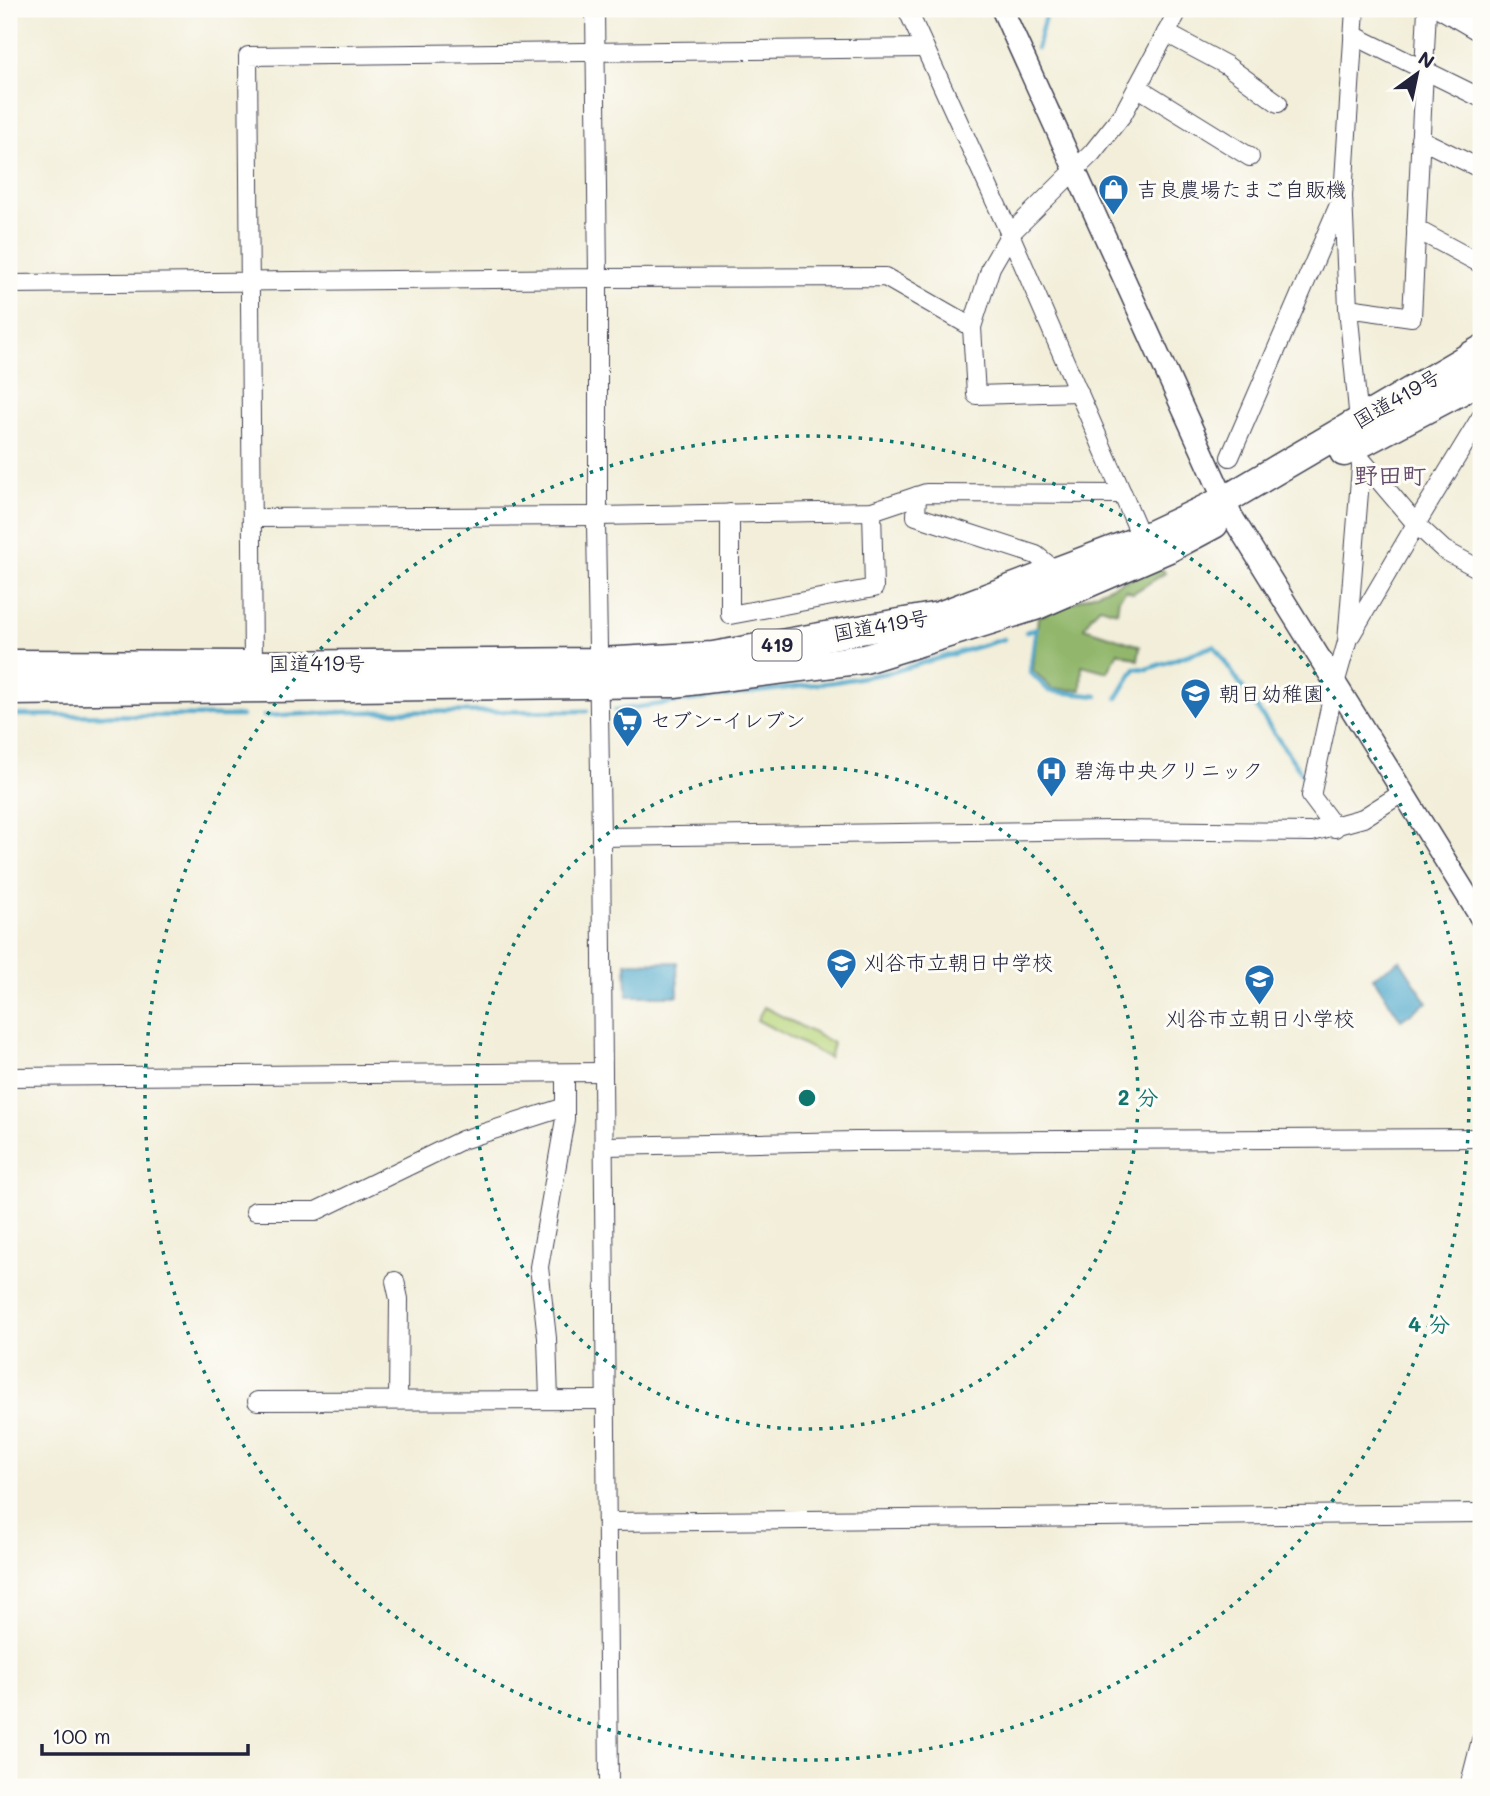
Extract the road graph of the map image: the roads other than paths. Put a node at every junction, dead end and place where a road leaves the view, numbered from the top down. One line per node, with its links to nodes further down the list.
1 (595, 9): 12 (street)
2 (907, 9): 11 (street)
3 (1002, 9): 20 (street)
4 (1179, 9): 8 (street)
5 (1355, 9): 10 (street)
6 (1427, 9): 13 (street)
7 (1440, 9): 9 (street)
8 (1166, 33): 14 (street); 16 (street)
9 (1481, 33)
10 (1353, 35): 13 (street); 21 (street)
11 (925, 48): 12 (street); 23 (street)
12 (596, 52): 25 (street); 26 (street)
13 (1423, 69): 15 (street); 17 (street)
14 (1137, 87): 18 (street); 20 (street)
15 (1481, 98)
16 (1278, 103)
17 (1420, 139): 19 (street); 22 (street)
18 (1250, 157)
19 (1481, 169)
20 (1074, 170): 23 (street); 38 (street)
21 (1343, 196): 28 (street); 35 (street)
22 (1416, 229): 24 (street); 28 (street)
23 (1010, 234): 29 (street); 32 (street)
24 (1481, 264)
25 (598, 278): 26 (street); 29 (street); 41 (street)
26 (249, 282): 27 (street); 42 (street)
27 (9, 284)
28 (1349, 308): 34 (street)
29 (972, 327): 32 (street)
30 (1481, 350): 34 (highway, 国道419号 / 419)
31 (1481, 381): 34 (highway, 国道419号 / 419)
32 (1079, 392): 36 (street)
33 (1481, 416): 43 (street)
34 (1359, 441): 38 (highway, 国道419号 / 419); 43 (street); 47 (street)
35 (1230, 457)
36 (1123, 494): 37 (street); 44 (street)
37 (917, 496): 39 (street); 46 (street)
38 (1228, 508): 44 (highway, 国道419号 / 419); 50 (highway, 国道419号 / 419); 51 (street)
39 (872, 511): 40 (street); 40 (street)
40 (730, 513): 41 (street)
41 (598, 516): 42 (street); 50 (street)
42 (252, 518): 49 (street)
43 (1416, 524): 45 (street); 47 (street)
44 (1142, 538): 46 (highway, 国道419号 / 419)
45 (1481, 570)
46 (1056, 571): 50 (highway, 国道419号 / 419)
47 (1347, 642): 51 (street)
48 (9, 664): 49 (highway, 国道419号 / 419)
49 (253, 665): 50 (highway, 国道419号 / 419)
50 (599, 674): 52 (highway, 国道419号 / 419); 55 (street)
51 (1335, 684): 53 (street); 54 (street)
52 (9, 691)
53 (1402, 793): 54 (street); 56 (street)
54 (1335, 828): 55 (street)
55 (601, 837): 57 (street)
56 (1481, 918)
57 (603, 1072): 58 (street); 62 (street)
58 (565, 1073): 59 (street); 60 (street)
59 (9, 1077)
60 (565, 1107): 63 (street); 65 (street)
61 (1481, 1138): 62 (street)
62 (605, 1146): 66 (street)
63 (256, 1211)
64 (395, 1281): 68 (street)
65 (549, 1400): 66 (street); 68 (street)
66 (606, 1400): 70 (street)
67 (257, 1401): 68 (street)
68 (398, 1401)
69 (1481, 1513): 70 (street)
70 (608, 1522): 72 (street)
71 (1481, 1741): 73 (street)
72 (610, 1787)
73 (1469, 1787)

